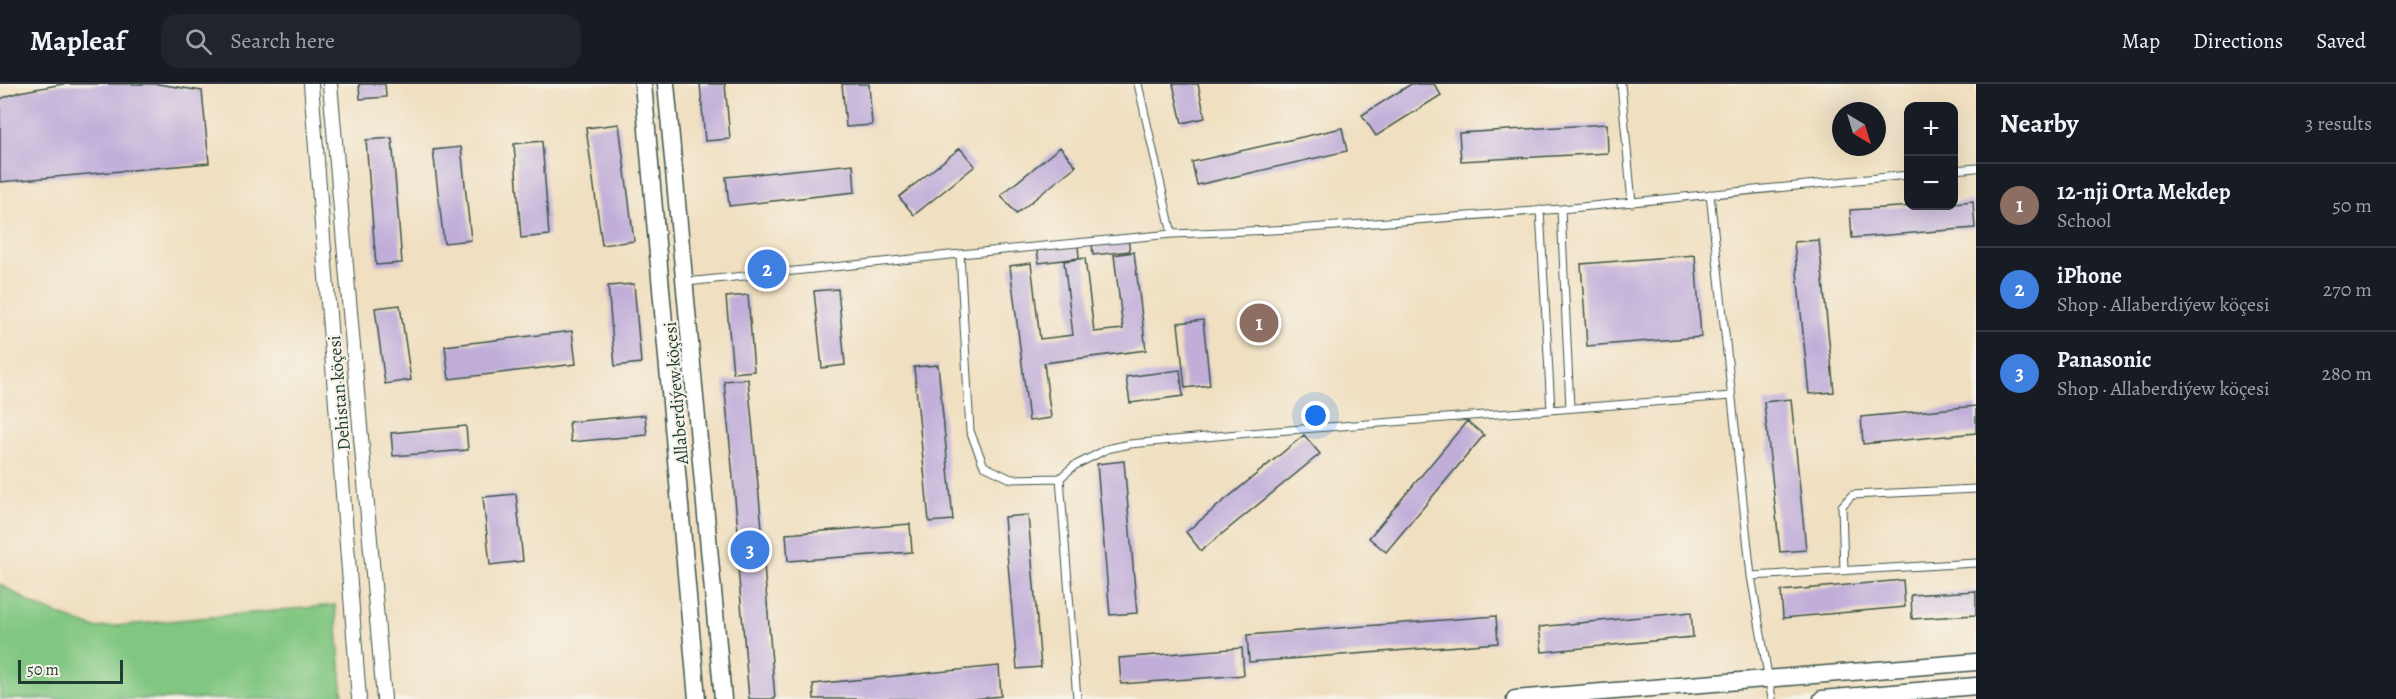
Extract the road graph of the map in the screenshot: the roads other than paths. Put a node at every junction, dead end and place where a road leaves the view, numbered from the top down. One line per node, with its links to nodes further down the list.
1 (311, 84): 28 (street, Dehistan köçesi)
2 (330, 84): 29 (street, Dehistan köçesi)
3 (643, 84): 30 (street, Allaberdiýew köçesi)
4 (666, 84): 16 (street, Allaberdiýew köçesi)
5 (1138, 84): 14 (lane)
6 (1621, 84): 11 (lane)
7 (1976, 168): 8 (lane)
8 (1958, 170)
9 (1904, 175): 10 (lane)
10 (1710, 194): 11 (lane); 17 (lane)
11 (1632, 203): 12 (lane)
12 (1561, 209): 13 (lane); 18 (lane)
13 (1540, 210): 14 (lane); 19 (lane)
14 (1172, 234): 15 (lane)
15 (960, 254): 16 (lane); 20 (lane)
16 (686, 282): 31 (street, Allaberdiýew köçesi)
17 (1731, 396): 18 (lane); 24 (lane)
18 (1570, 408): 19 (lane)
19 (1551, 410): 20 (lane)
20 (1060, 478): 32 (lane)
21 (1976, 489): 23 (lane)
22 (1976, 563): 23 (lane)
23 (1844, 571): 24 (lane)
24 (1751, 576): 26 (lane)
25 (1976, 662): 26 (street)
26 (1768, 679): 33 (street); 34 (lane)
27 (1976, 686): 35 (street)
28 (359, 699)
29 (384, 699)
30 (697, 699)
31 (723, 699)
32 (1077, 699)
33 (1515, 699)
34 (1772, 699)
35 (1822, 699)

